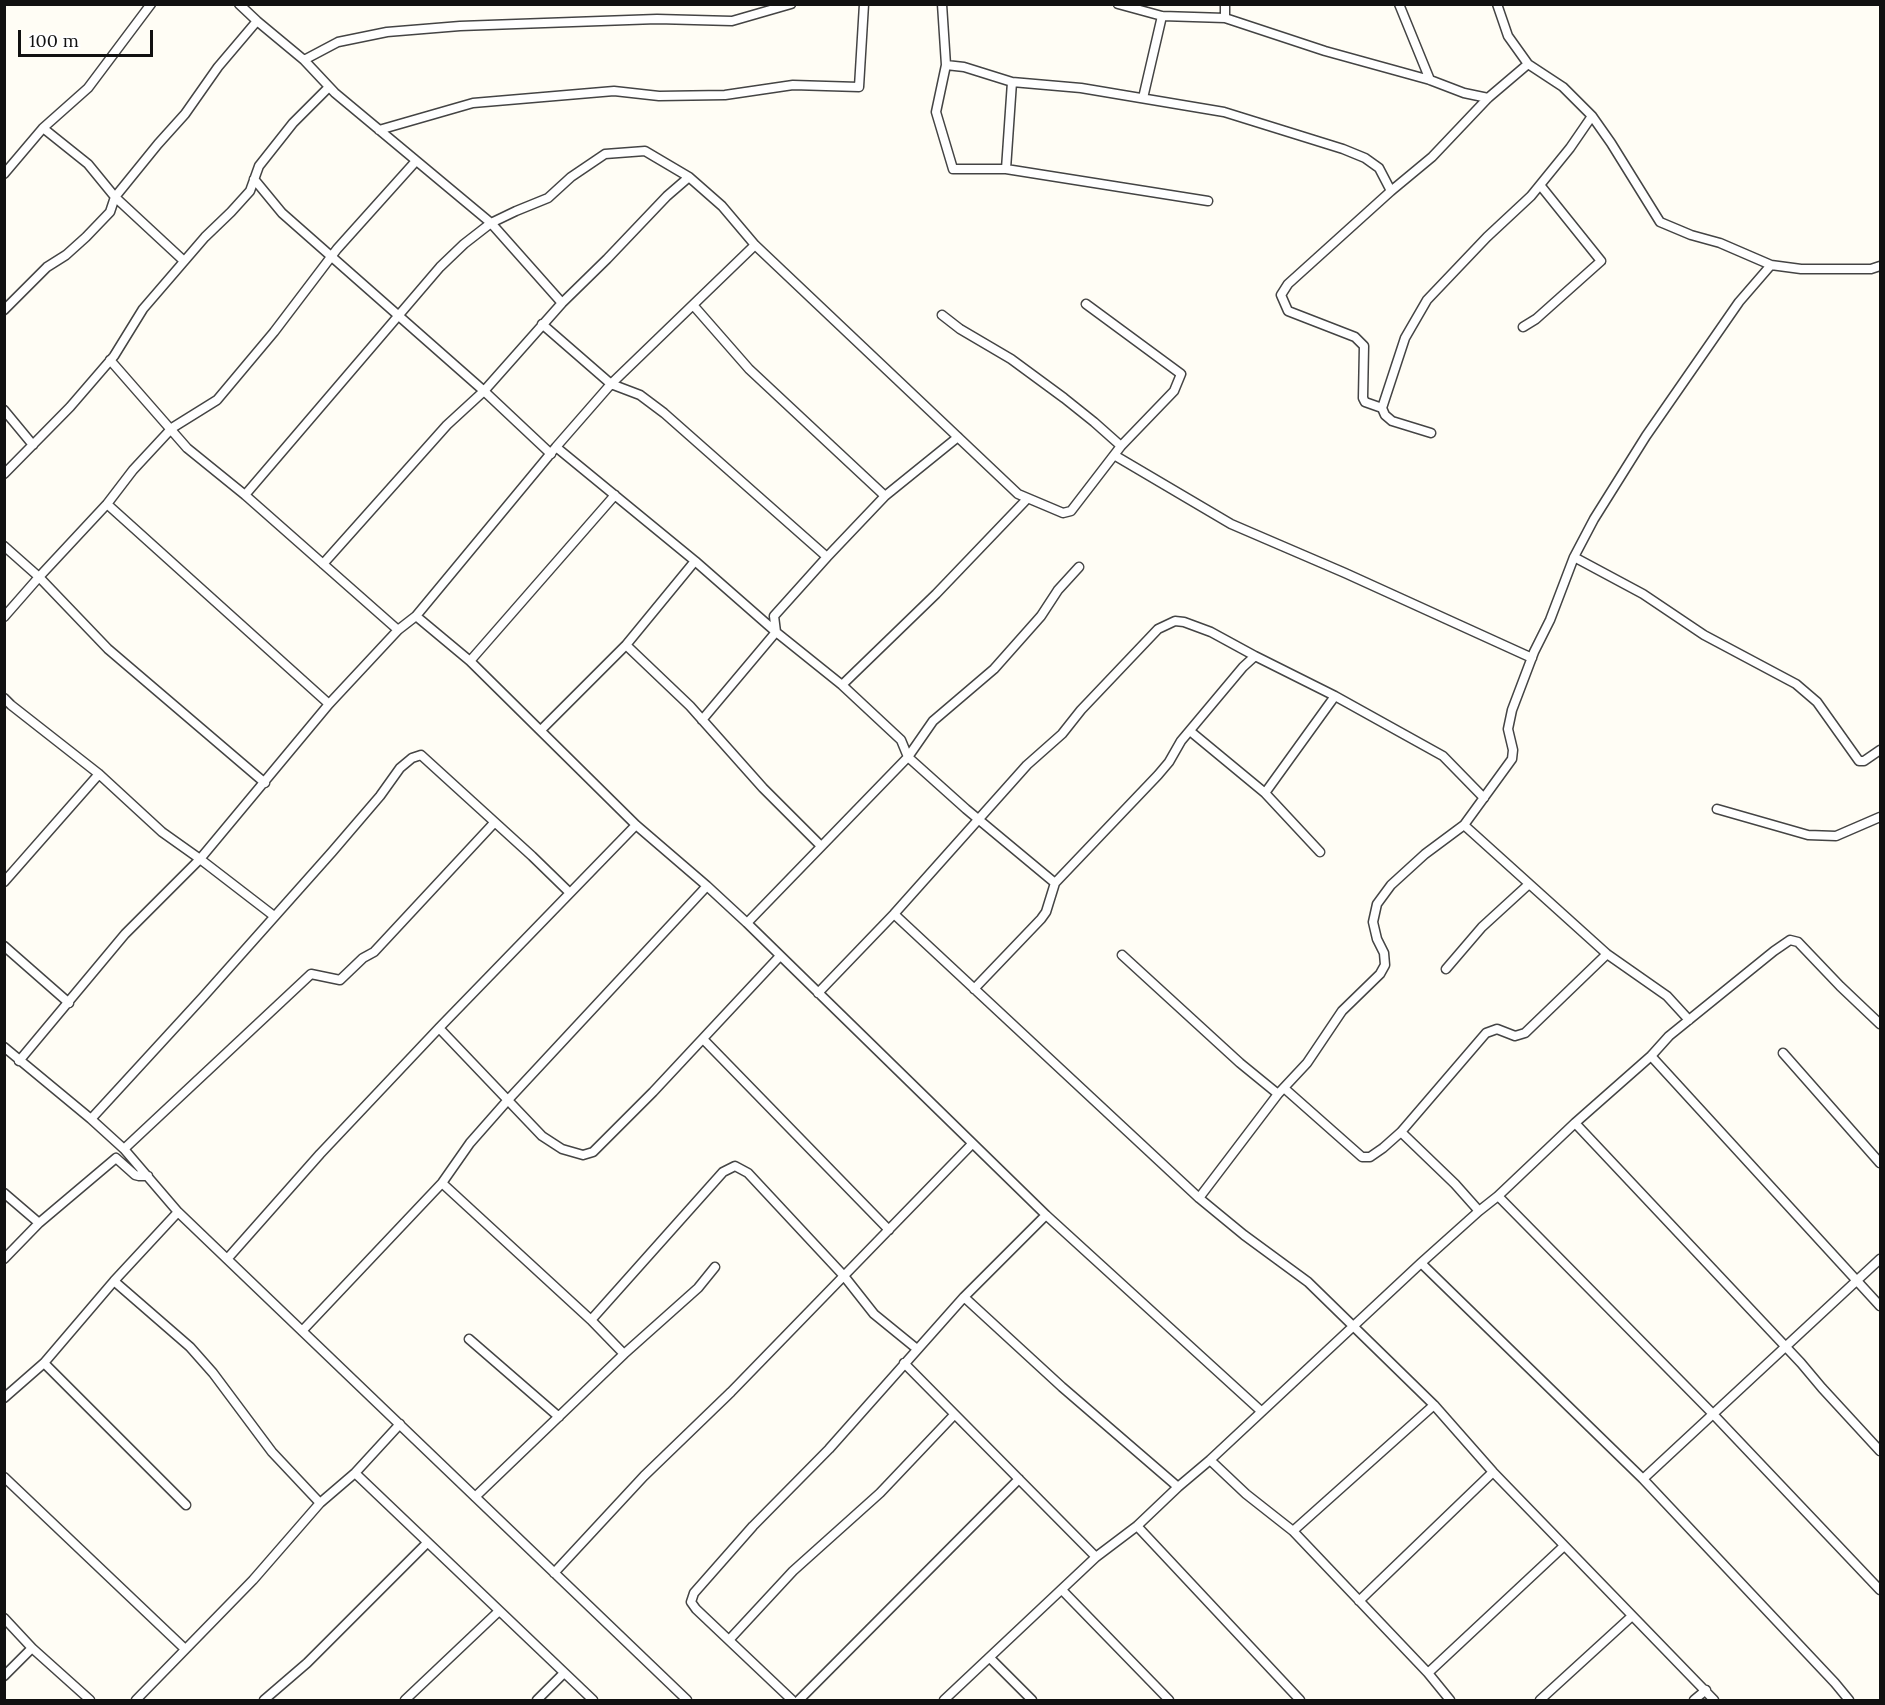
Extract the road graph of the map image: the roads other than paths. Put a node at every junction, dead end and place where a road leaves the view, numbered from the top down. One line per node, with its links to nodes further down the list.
1 (151, 4): 22 (street)
2 (240, 4): 12 (street)
3 (791, 4): 13 (street)
4 (864, 4): 23 (street)
5 (942, 4): 15 (street)
6 (1118, 4): 10 (street)
7 (1225, 4): 11 (street)
8 (1399, 4): 16 (street)
9 (1497, 4): 14 (street)
10 (1162, 16): 11 (street); 19 (street)
11 (1225, 18): 16 (street)
12 (257, 21): 13 (street); 31 (street)
13 (304, 60): 18 (street)
14 (1528, 64): 20 (street); 21 (street)
15 (946, 65): 17 (street); 25 (street)
16 (1430, 80): 20 (street)
17 (1012, 82): 19 (street); 25 (street)
18 (328, 87): 23 (street); 28 (street)
19 (1143, 98): 30 (street)
20 (1488, 98): 30 (street)
21 (1592, 116): 29 (street); 37 (street)
22 (43, 128): 26 (street); 31 (street)
23 (379, 130): 24 (street)
24 (416, 161): 33 (street); 35 (street)
25 (1006, 169): 32 (street)
26 (4, 174)
27 (689, 177): 33 (street); 34 (street); 39 (street)
28 (254, 179): 35 (street); 36 (street)
29 (1540, 185): 46 (street); 50 (street)
30 (1390, 191): 50 (street)
31 (115, 197): 36 (street); 42 (street)
32 (1208, 201)
33 (491, 223): 39 (street); 44 (street)
34 (755, 245): 41 (street); 54 (street)
35 (331, 257): 44 (street); 52 (street)
36 (184, 261): 47 (street)
37 (1771, 265): 38 (street); 67 (street)
38 (1881, 266)
39 (562, 303): 45 (street)
40 (1086, 304): 56 (street)
41 (693, 305): 48 (street); 62 (street)
42 (4, 310)
43 (942, 315): 56 (street)
44 (398, 317): 49 (street); 60 (street)
45 (542, 324): 48 (street); 49 (street)
46 (1523, 327)
47 (110, 360): 52 (street); 55 (street)
48 (611, 384): 57 (street); 66 (street)
49 (484, 391): 57 (street); 69 (street)
50 (1382, 408): 53 (street)
51 (4, 410): 55 (street)
52 (172, 428): 60 (street); 64 (street)
53 (1431, 433)
54 (958, 437): 62 (street); 63 (street)
55 (33, 445): 59 (street)
56 (1121, 446): 58 (street)
57 (554, 450): 61 (street); 72 (street)
58 (1114, 455): 63 (street); 78 (street)
59 (4, 474)
60 (245, 495): 69 (street)
61 (615, 495): 68 (street); 79 (street)
62 (885, 496): 66 (street)
63 (1027, 499): 80 (street)
64 (107, 504): 71 (street); 83 (street)
65 (4, 546): 71 (street)
66 (827, 557): 75 (street)
67 (1574, 557): 78 (street); 88 (street)
68 (695, 561): 75 (street); 76 (street)
69 (323, 564): 74 (street)
70 (1079, 567): 89 (street)
71 (39, 577): 73 (street); 91 (street)
72 (416, 616): 74 (street); 79 (street)
73 (4, 617)
74 (398, 630): 83 (street)
75 (776, 632): 80 (street); 85 (street)
76 (626, 645): 85 (street); 86 (street)
77 (1255, 656): 81 (street); 87 (street); 96 (street)
78 (1532, 658): 93 (street)
79 (470, 661): 86 (street)
80 (842, 685): 89 (street)
81 (1335, 696): 92 (street); 93 (street)
82 (8, 702): 84 (street); 90 (street)
83 (329, 704): 91 (street)
84 (4, 712)
85 (702, 720): 100 (street)
86 (540, 730): 98 (street)
87 (1190, 731): 92 (street); 104 (street)
88 (1881, 750)
89 (908, 756): 96 (street); 100 (street)
90 (99, 774): 102 (street); 103 (street)
91 (265, 783): 102 (street)
92 (1265, 793): 101 (street)
93 (1484, 798): 99 (street)
94 (1718, 809): 95 (street)
95 (1881, 817)
96 (979, 818): 104 (street); 108 (street)
97 (494, 823): 107 (street); 109 (street); 133 (street)
98 (636, 825): 106 (street); 107 (street)
99 (1464, 825): 105 (street); 127 (street)
100 (820, 846): 110 (street)
101 (1320, 852)
102 (200, 859): 109 (street); 118 (street)
103 (4, 882)
104 (1055, 883): 116 (street)
105 (1529, 884): 112 (street); 115 (street)
106 (707, 886): 110 (street); 128 (street)
107 (570, 894): 121 (street)
108 (894, 914): 116 (street); 117 (street)
109 (274, 916): 129 (street)
110 (747, 923): 114 (street)
111 (4, 946): 118 (street)
112 (1607, 954): 119 (street); 131 (street)
113 (1122, 955): 127 (street)
114 (780, 956): 117 (street); 122 (street)
115 (1446, 969)
116 (974, 989): 139 (street)
117 (819, 993): 132 (street)
118 (69, 1003): 126 (street)
119 (1689, 1020): 120 (street); 125 (street)
120 (1881, 1024)
121 (439, 1028): 128 (street); 145 (street)
122 (703, 1039): 128 (street); 144 (street)
123 (4, 1047): 126 (street)
124 (1783, 1053): 134 (street)
125 (1651, 1056): 130 (street); 152 (street)
126 (19, 1061): 129 (street)
127 (1281, 1091): 131 (street); 139 (street)
128 (507, 1101): 136 (street)
129 (91, 1119): 133 (street)
130 (1575, 1123): 138 (street); 159 (street)
131 (1401, 1132): 140 (street)
132 (972, 1143): 142 (street); 144 (street)
133 (124, 1149): 135 (street)
134 (1881, 1163)
135 (148, 1176): 141 (street); 143 (street)
136 (442, 1182): 155 (street); 157 (street)
137 (4, 1193): 143 (street)
138 (1498, 1196): 140 (street); 167 (street)
139 (1199, 1198): 156 (street)
140 (1479, 1211): 148 (street)
141 (178, 1212): 145 (street); 151 (street)
142 (1046, 1215): 153 (street); 166 (street)
143 (39, 1223): 146 (street)
144 (889, 1230): 150 (street)
145 (228, 1258): 157 (street)
146 (4, 1259)
147 (1881, 1259): 152 (street)
148 (1421, 1263): 156 (street); 177 (street)
149 (715, 1267): 161 (street)
150 (844, 1276): 155 (street); 160 (street); 187 (street)
151 (114, 1281): 162 (street); 180 (street)
152 (1857, 1281): 154 (street); 159 (street)
153 (964, 1297): 160 (street); 178 (street)
154 (1881, 1306)
155 (591, 1320): 161 (street)
156 (1353, 1326): 165 (street); 166 (street)
157 (302, 1331): 170 (street)
158 (469, 1339): 169 (street)
159 (1785, 1347): 167 (street); 171 (street)
160 (917, 1349): 163 (street)
161 (624, 1354): 169 (street)
162 (44, 1363): 164 (street); 181 (street)
163 (904, 1363): 168 (street); 194 (street)
164 (4, 1398)
165 (1434, 1405): 173 (street); 183 (street)
166 (1261, 1411): 172 (street)
167 (1712, 1413): 177 (street); 189 (street)
168 (954, 1415): 176 (street); 194 (street)
169 (559, 1417): 179 (street)
170 (400, 1424): 174 (street); 179 (street)
171 (1881, 1451)
172 (1210, 1460): 178 (street); 183 (street)
173 (1493, 1472): 185 (street); 190 (street)
174 (355, 1473): 180 (street); 184 (street)
175 (4, 1477): 196 (street)
176 (1019, 1479): 186 (street); 210 (street)
177 (1643, 1479): 219 (street)
178 (1178, 1487): 182 (street)
179 (476, 1497): 187 (street)
180 (320, 1503): 196 (street)
181 (186, 1505)
182 (1137, 1526): 186 (street); 214 (street)
183 (1293, 1531): 190 (street)
184 (427, 1543): 191 (street); 204 (street)
185 (1564, 1546): 192 (street); 198 (street)
186 (1096, 1557): 188 (street)
187 (554, 1573): 208 (street)
188 (1062, 1590): 197 (street); 213 (street)
189 (1881, 1590)
190 (1359, 1601): 198 (street)
191 (499, 1611): 199 (street); 205 (street)
192 (1632, 1616): 201 (street); 216 (street)
193 (4, 1618): 195 (street)
194 (729, 1640): 209 (street)
195 (32, 1648): 200 (street); 202 (street)
196 (185, 1649): 203 (street)
197 (990, 1658): 211 (street); 212 (street)
198 (1428, 1673): 215 (street)
199 (563, 1674): 206 (street); 207 (street)
200 (4, 1676)
201 (1706, 1690): 217 (street); 218 (street)
202 (90, 1701)
203 (136, 1701)
204 (264, 1701)
205 (405, 1701)
206 (537, 1701)
207 (593, 1701)
208 (687, 1701)
209 (792, 1701)
210 (799, 1701)
211 (944, 1701)
212 (1032, 1701)
213 (1169, 1701)
214 (1300, 1701)
215 (1450, 1701)
216 (1540, 1701)
217 (1694, 1701)
218 (1714, 1701)
219 (1849, 1701)

